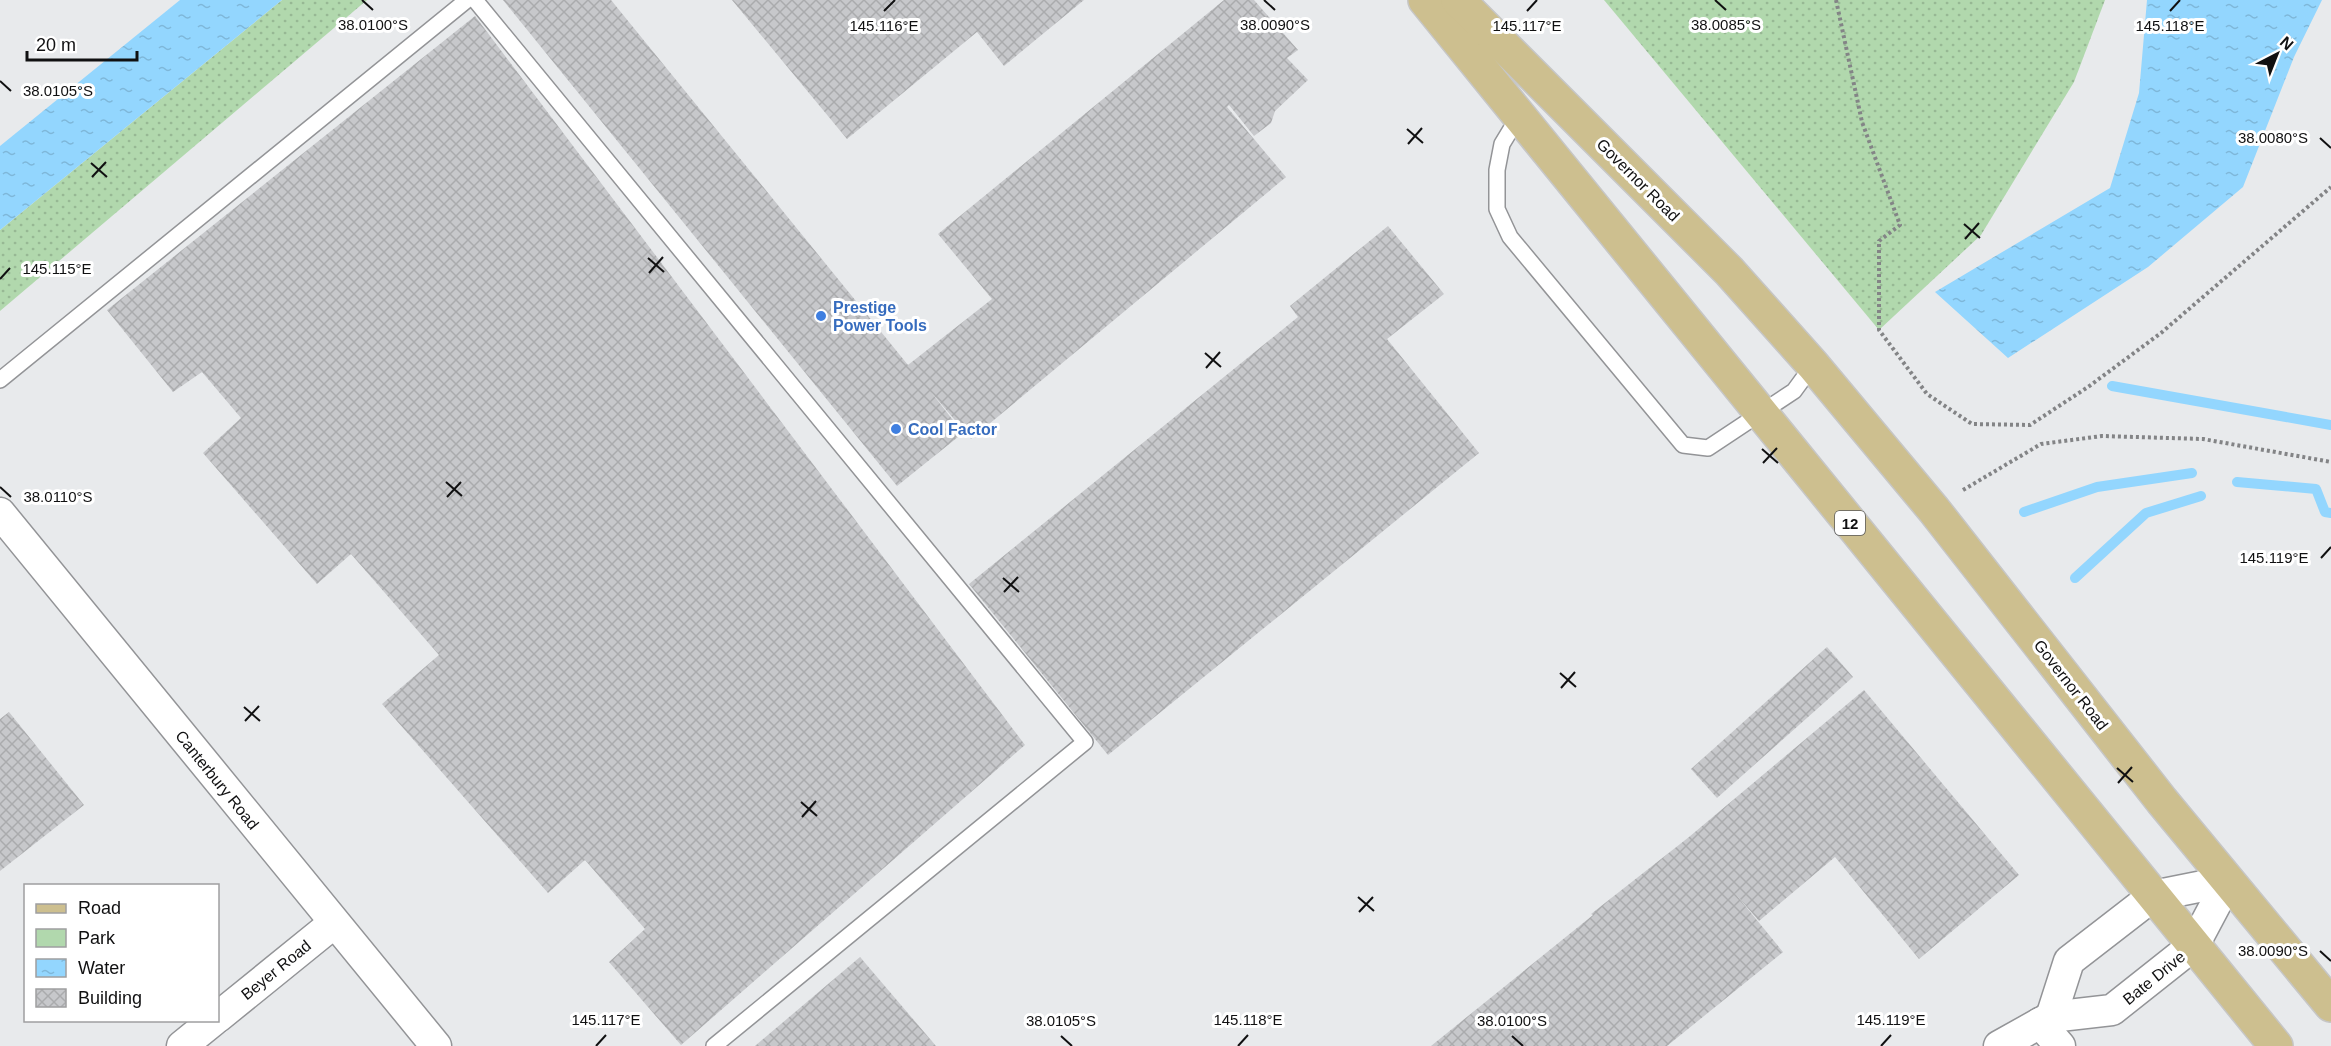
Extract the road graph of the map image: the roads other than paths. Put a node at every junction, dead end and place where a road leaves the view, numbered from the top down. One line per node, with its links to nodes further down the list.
1 (467, 0): 7 (lane)
2 (475, 0): 20 (lane)
3 (1425, 0): 5 (main road, 12)
4 (1458, 0): 6 (main road, Governor Road)
5 (1519, 116): 8 (main road, 12); 8 (lane)
6 (1813, 365): 8 (lane); 10 (main road, Governor Road)
7 (0, 380)
8 (1762, 414): 11 (main road, 12)
9 (0, 513): 12 (street, Canterbury Road)
10 (2228, 881): 11 (street); 13 (street, Bate Drive); 14 (main road, Governor Road)
11 (2153, 896): 13 (main road, 12); 16 (street)
12 (334, 923): 15 (street, Beyer Road); 19 (street, Canterbury Road)
13 (2194, 945): 16 (street, Bate Drive); 23 (main road, 12)
14 (2331, 1005)
15 (219, 1016)
16 (2045, 1020): 21 (street, Bate Drive); 22 (street)
17 (212, 1022): 18 (street)
18 (182, 1046)
19 (436, 1046)
20 (714, 1046)
21 (1999, 1046)
22 (2060, 1046)
23 (2276, 1046)

